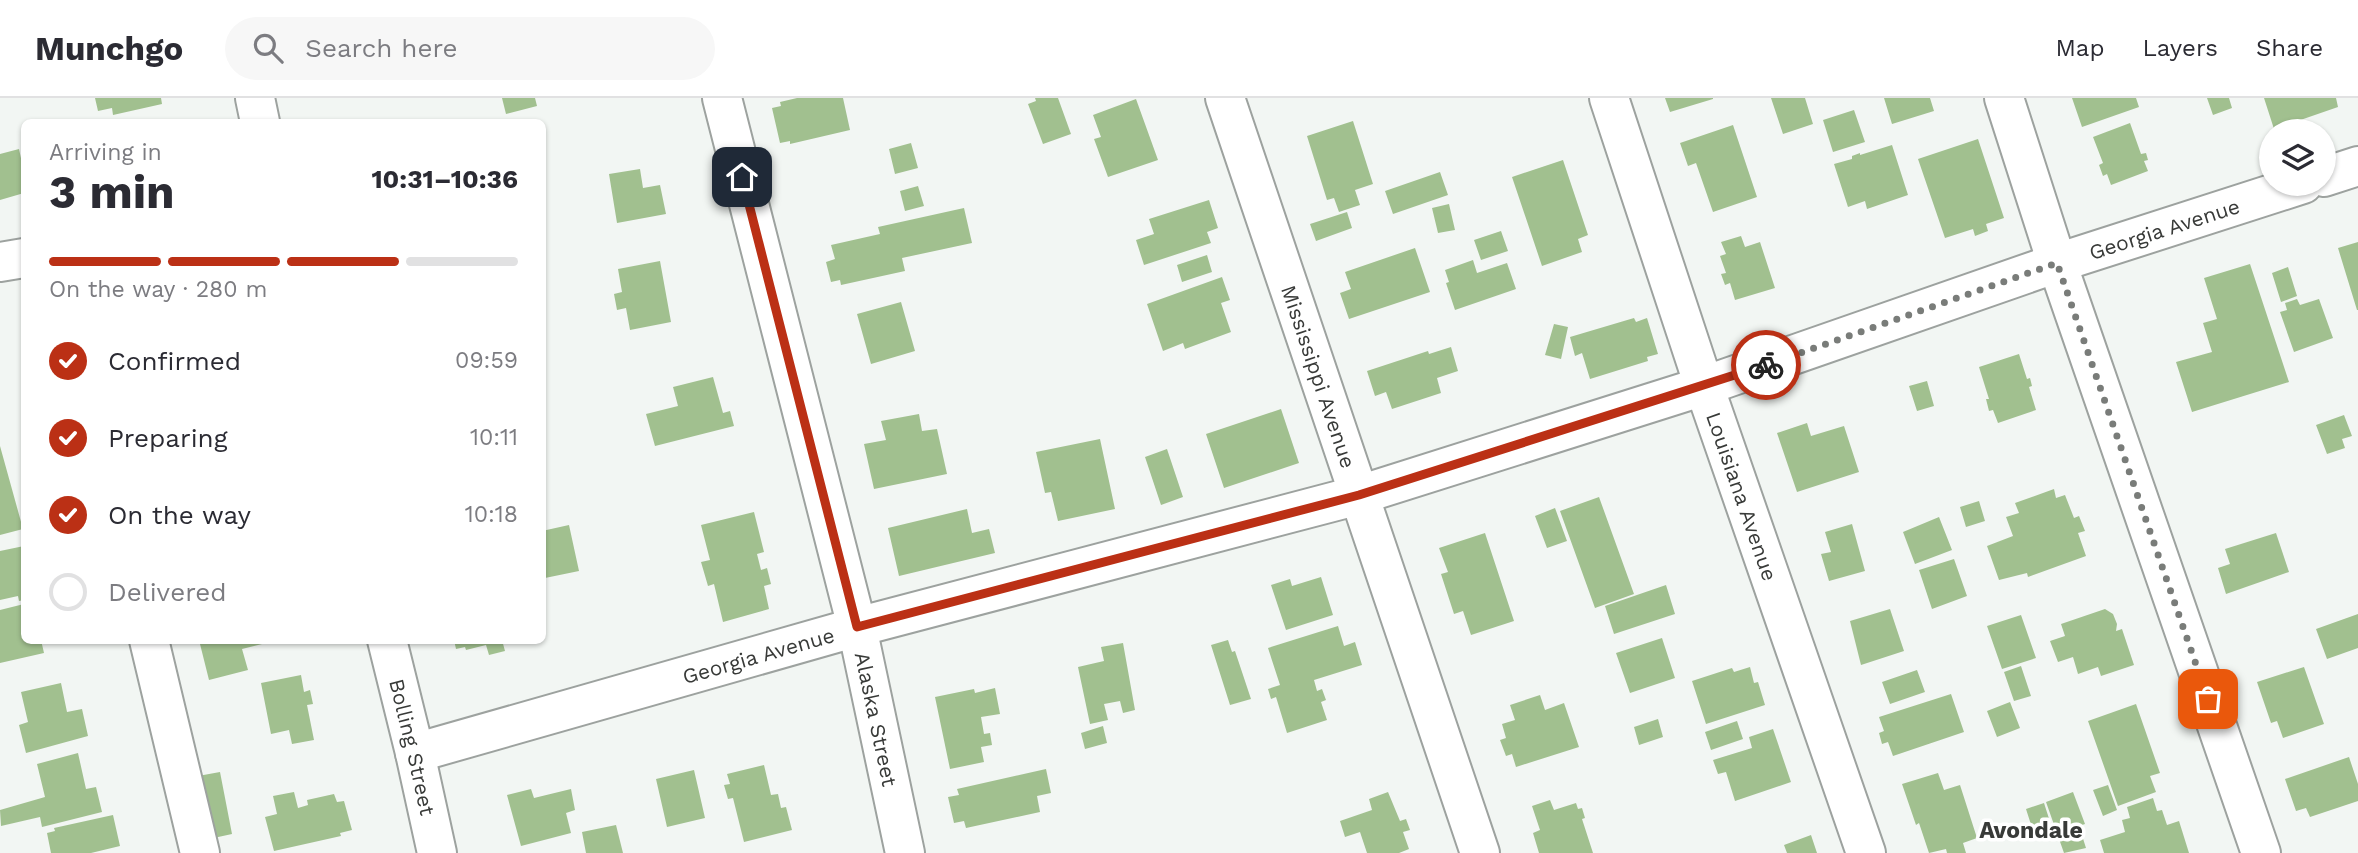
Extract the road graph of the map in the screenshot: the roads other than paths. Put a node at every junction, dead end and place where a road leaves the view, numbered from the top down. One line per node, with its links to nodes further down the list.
1 (255, 98): 6 (street)
2 (722, 98): 15 (street, Alaska Street)
3 (1225, 98): 14 (street, Mississippi Avenue)
4 (1609, 98): 13 (street, Louisiana Avenue)
5 (2004, 98): 12 (street)
6 (259, 119)
7 (2358, 166): 8 (street)
8 (2336, 173)
9 (2266, 196): 12 (street, Georgia Avenue)
10 (21, 258): 11 (street)
11 (0, 262)
12 (2057, 263): 13 (street, Georgia Avenue); 24 (street)
13 (1704, 386): 14 (street, Georgia Avenue); 23 (street, Louisiana Avenue)
14 (1359, 495): 15 (street, Georgia Avenue); 22 (street, Mississippi Avenue)
15 (857, 627): 18 (street, Georgia Avenue); 21 (street, Alaska Street)
16 (150, 644): 19 (street)
17 (388, 644): 18 (street, Bolling Street)
18 (415, 753): 20 (street, Bolling Street)
19 (200, 853)
20 (437, 853)
21 (905, 853)
22 (1480, 853)
23 (1866, 853)
24 (2261, 853)

